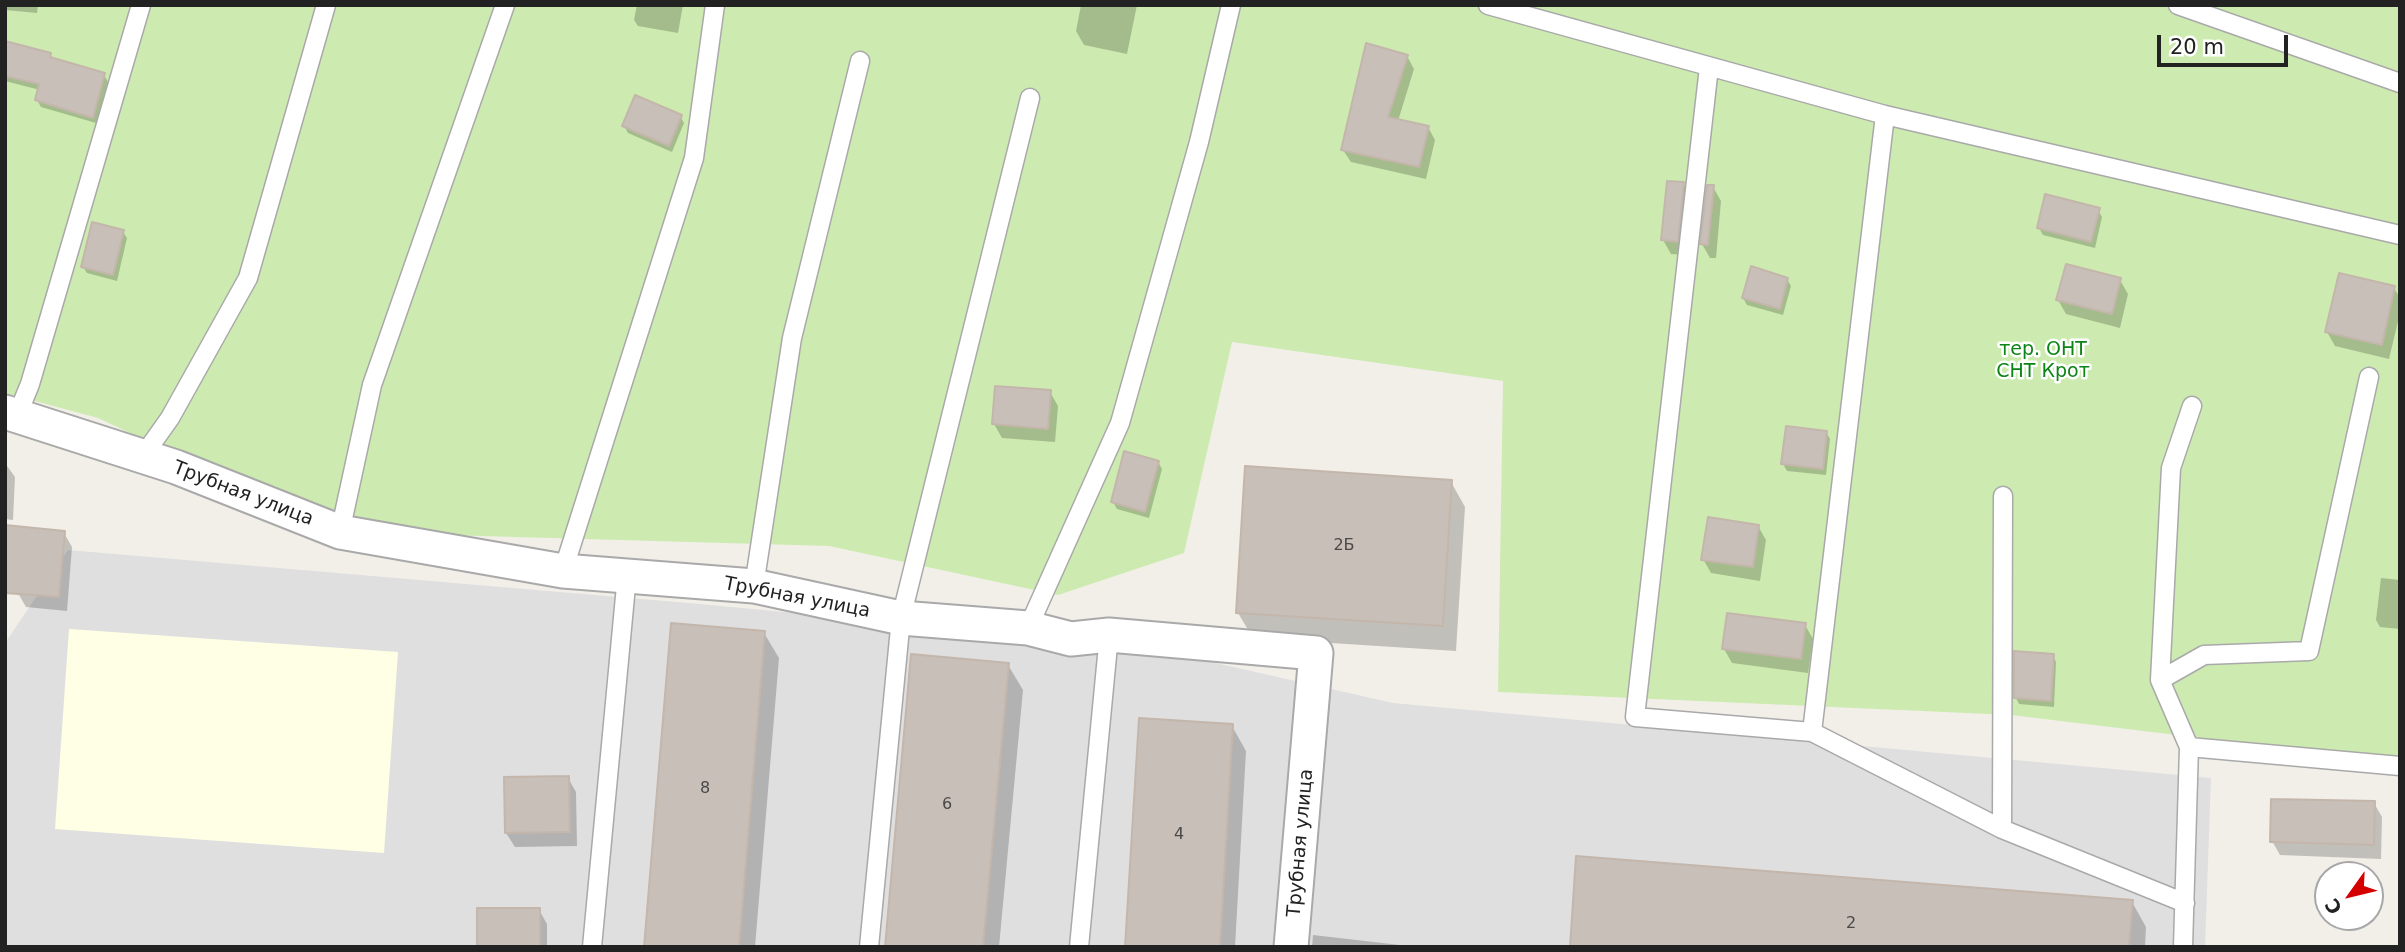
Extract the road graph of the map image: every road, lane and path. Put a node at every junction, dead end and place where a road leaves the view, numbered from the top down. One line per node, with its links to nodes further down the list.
1 (141, 5): 16 (lane)
2 (326, 5): 17 (lane)
3 (505, 5): 19 (lane)
4 (715, 5): 20 (lane)
5 (1231, 5): 24 (lane)
6 (1488, 5): 9 (lane)
7 (2178, 5): 10 (lane)
8 (860, 61): 22 (lane)
9 (1709, 67): 12 (lane); 27 (lane)
10 (2400, 83)
11 (1030, 98): 23 (lane)
12 (1885, 115): 13 (lane); 27 (lane)
13 (2400, 235)
14 (2368, 377): 26 (lane)
15 (2192, 407): 26 (lane)
16 (11, 414): 17 (street, Трубная улица)
17 (143, 456): 19 (street, Трубная улица)
18 (2003, 496): 30 (lane)
19 (340, 532): 20 (street, Трубная улица)
20 (563, 570): 21 (street, Трубная улица)
21 (626, 576): 22 (street, Трубная улица); 32 (lane)
22 (754, 586): 23 (street, Трубная улица)
23 (901, 618): 24 (street, Трубная улица); 33 (lane)
24 (1028, 628): 25 (street, Трубная улица)
25 (1109, 635): 34 (lane); 35 (street, Трубная улица)
26 (2160, 680): 28 (lane)
27 (1812, 732): 30 (lane)
28 (2189, 747): 29 (lane); 31 (lane)
29 (2400, 766)
30 (2002, 829): 31 (lane)
31 (2185, 903): 36 (lane)
32 (592, 947)
33 (869, 947)
34 (1079, 947)
35 (1291, 947)
36 (2183, 947)

